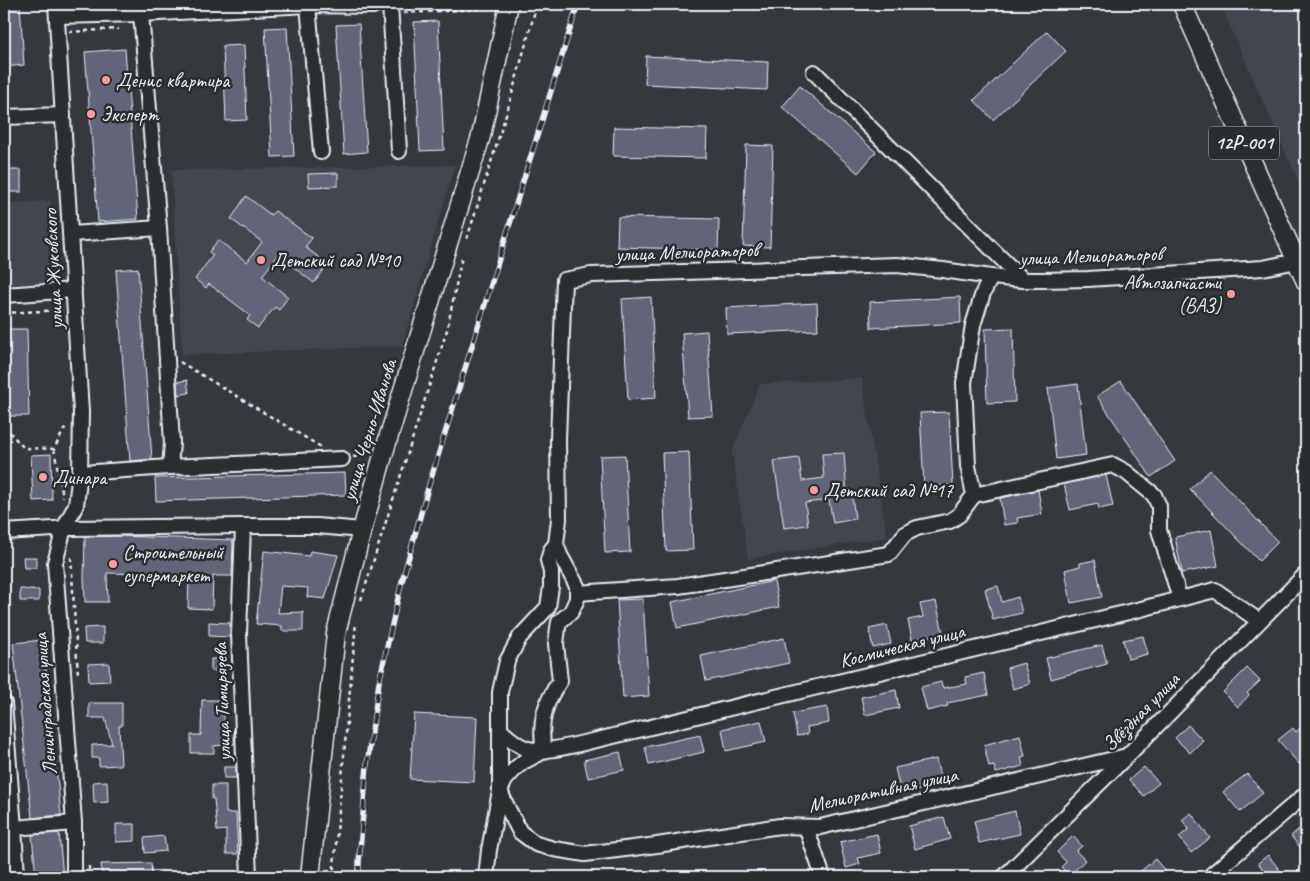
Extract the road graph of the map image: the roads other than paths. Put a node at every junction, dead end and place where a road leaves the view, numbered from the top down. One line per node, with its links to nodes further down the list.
1 (377, 4): 5 (street)
2 (390, 4): 11 (street)
3 (509, 4): 27 (main road, улица Черно-Иванова)
4 (1182, 4): 15 (main road, 12Р-001)
5 (308, 5): 7 (street); 12 (street)
6 (57, 10): 7 (street); 9 (street, улица Жуковского)
7 (141, 14): 13 (street)
8 (814, 72): 17 (street)
9 (63, 115): 10 (street); 14 (street, улица Жуковского)
10 (4, 117)
11 (399, 151)
12 (322, 152)
13 (160, 228): 14 (street); 22 (street)
14 (71, 234): 19 (street, улица Жуковского)
15 (1297, 261): 17 (street, улица Мелиораторов); 18 (main road, 12Р-001)
16 (991, 277): 17 (street, улица Мелиораторов); 24 (street); 29 (street, улица Мелиораторов)
17 (1023, 280)
18 (1306, 282)
19 (74, 290): 20 (street); 23 (street, улица Жуковского)
20 (4, 295)
21 (342, 459): 22 (street)
22 (170, 467): 23 (street)
23 (80, 473): 26 (street, улица Жуковского)
24 (974, 496): 31 (street); 32 (street)
25 (243, 526): 26 (street); 27 (street); 45 (street, улица Тимирязева)
26 (64, 528): 28 (street); 40 (street, Ленинградская улица)
27 (362, 530): 46 (main road, улица Черно-Иванова)
28 (4, 532)
29 (556, 544): 31 (street); 35 (street)
30 (1306, 574): 33 (street, Звёздная улица)
31 (577, 593): 36 (street)
32 (1180, 599): 33 (street, Космическая улица); 36 (street, Космическая улица)
33 (1259, 621): 37 (street, Звёздная улица)
34 (4, 703): 42 (street)
35 (500, 730): 36 (street); 38 (street)
36 (544, 751): 38 (street)
37 (1127, 756): 41 (street, Мелиоративная улица); 49 (street, Звёздная улица)
38 (500, 790): 41 (street, Мелиоративная улица); 47 (street)
39 (1305, 797): 50 (street)
40 (74, 823): 42 (street); 44 (street, Ленинградская улица)
41 (806, 827): 48 (street)
42 (14, 828): 43 (street)
43 (16, 877)
44 (74, 877)
45 (249, 877)
46 (310, 877)
47 (486, 877)
48 (823, 877)
49 (1004, 877)
50 (1209, 877)

